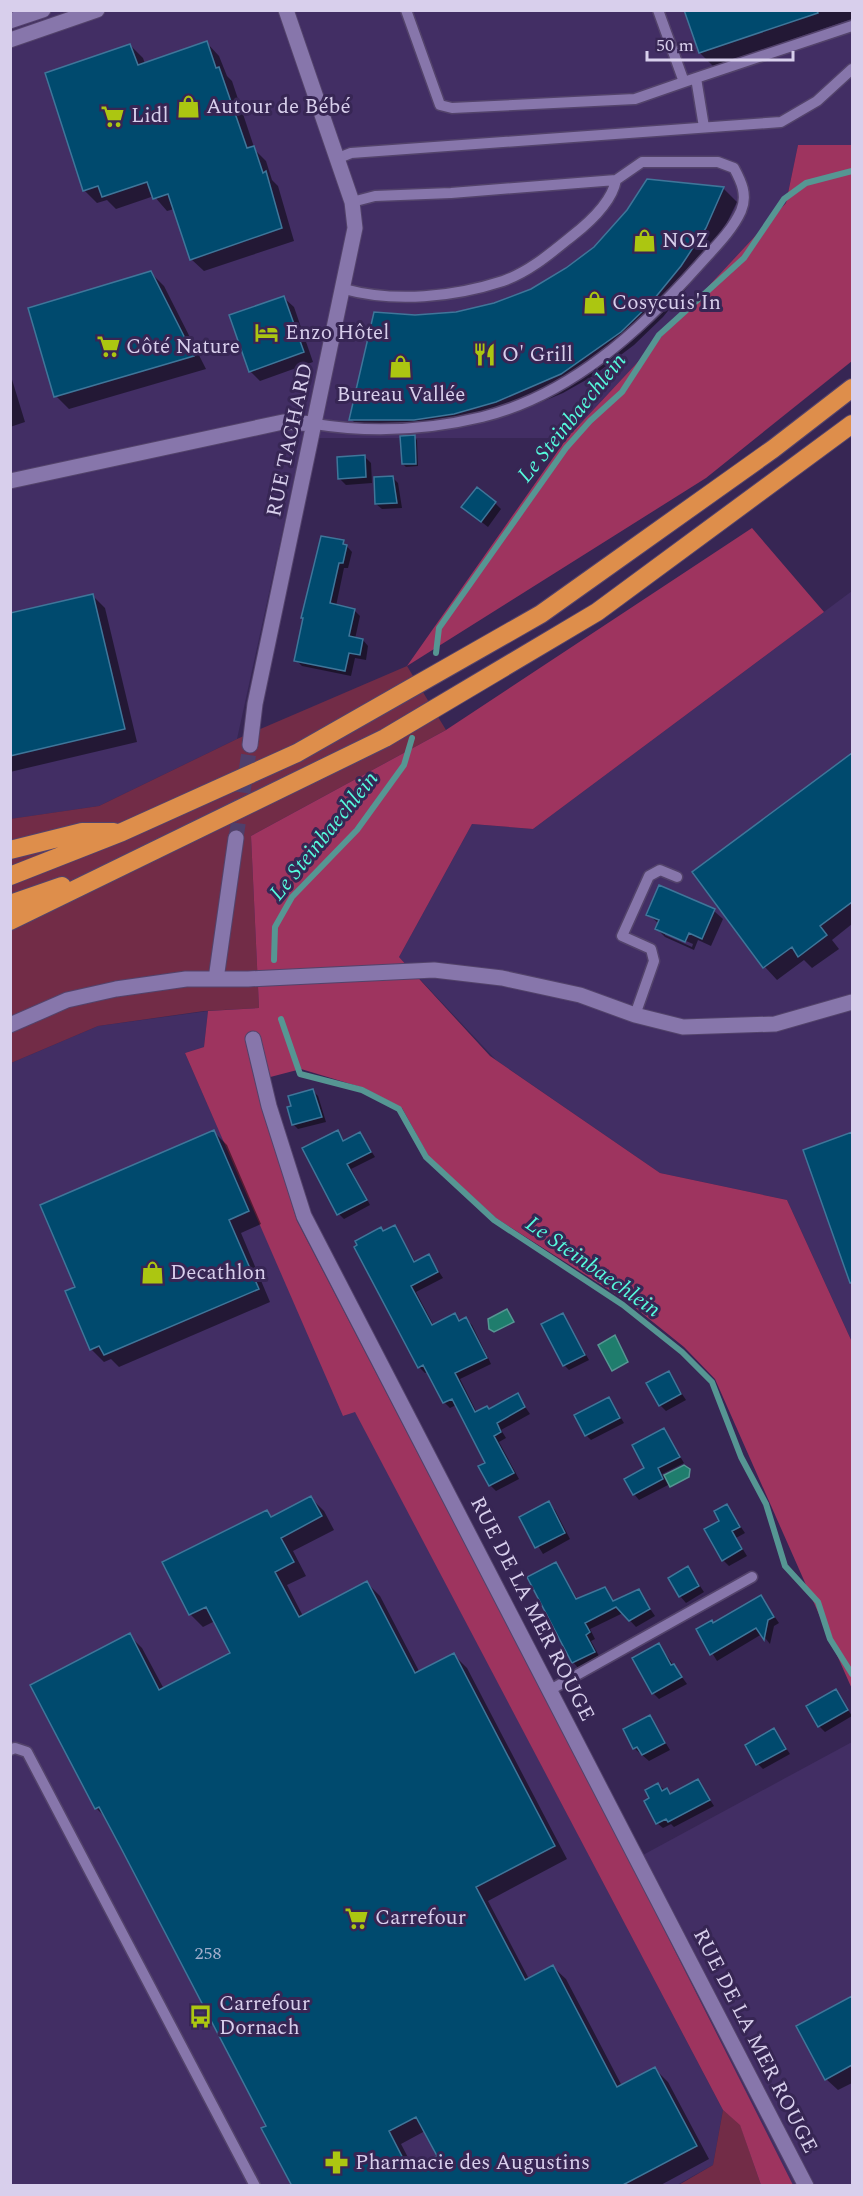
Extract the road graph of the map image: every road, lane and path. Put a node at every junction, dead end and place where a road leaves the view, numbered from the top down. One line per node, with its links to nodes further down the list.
1 (43, 10): 6 (street)
2 (97, 10): 8 (street)
3 (286, 10): 13 (street, RUE TACHARD)
4 (406, 10): 11 (lane)
5 (658, 10): 11 (lane)
6 (10, 21)
7 (852, 26): 10 (lane)
8 (10, 40)
9 (852, 69): 12 (lane)
10 (696, 78): 11 (lane); 12 (lane)
11 (684, 82)
12 (704, 127): 13 (lane)
13 (336, 159): 15 (street, RUE TACHARD)
14 (616, 180): 15 (lane); 16 (lane); 18 (lane)
15 (352, 202): 16 (street, RUE TACHARD)
16 (344, 289): 18 (street, RUE TACHARD)
17 (852, 388): 22 (highway)
18 (315, 424): 20 (street); 21 (street, RUE TACHARD)
19 (852, 424): 25 (highway)
20 (10, 481)
21 (250, 745)
22 (122, 832): 24 (highway); 26 (highway)
23 (236, 838): 30 (street)
24 (10, 850)
25 (152, 854): 28 (highway); 29 (highway)
26 (10, 876)
27 (677, 877): 32 (lane)
28 (10, 904)
29 (10, 921)
30 (216, 979): 32 (street); 33 (street)
31 (852, 1002): 32 (street)
32 (635, 1015)
33 (10, 1025)
34 (253, 1039): 36 (street, RUE DE LA MER ROUGE)
35 (752, 1577): 36 (lane)
36 (550, 1690): 39 (street, RUE DE LA MER ROUGE)
37 (10, 1750): 38 (lane)
38 (255, 2186)
39 (806, 2186)

